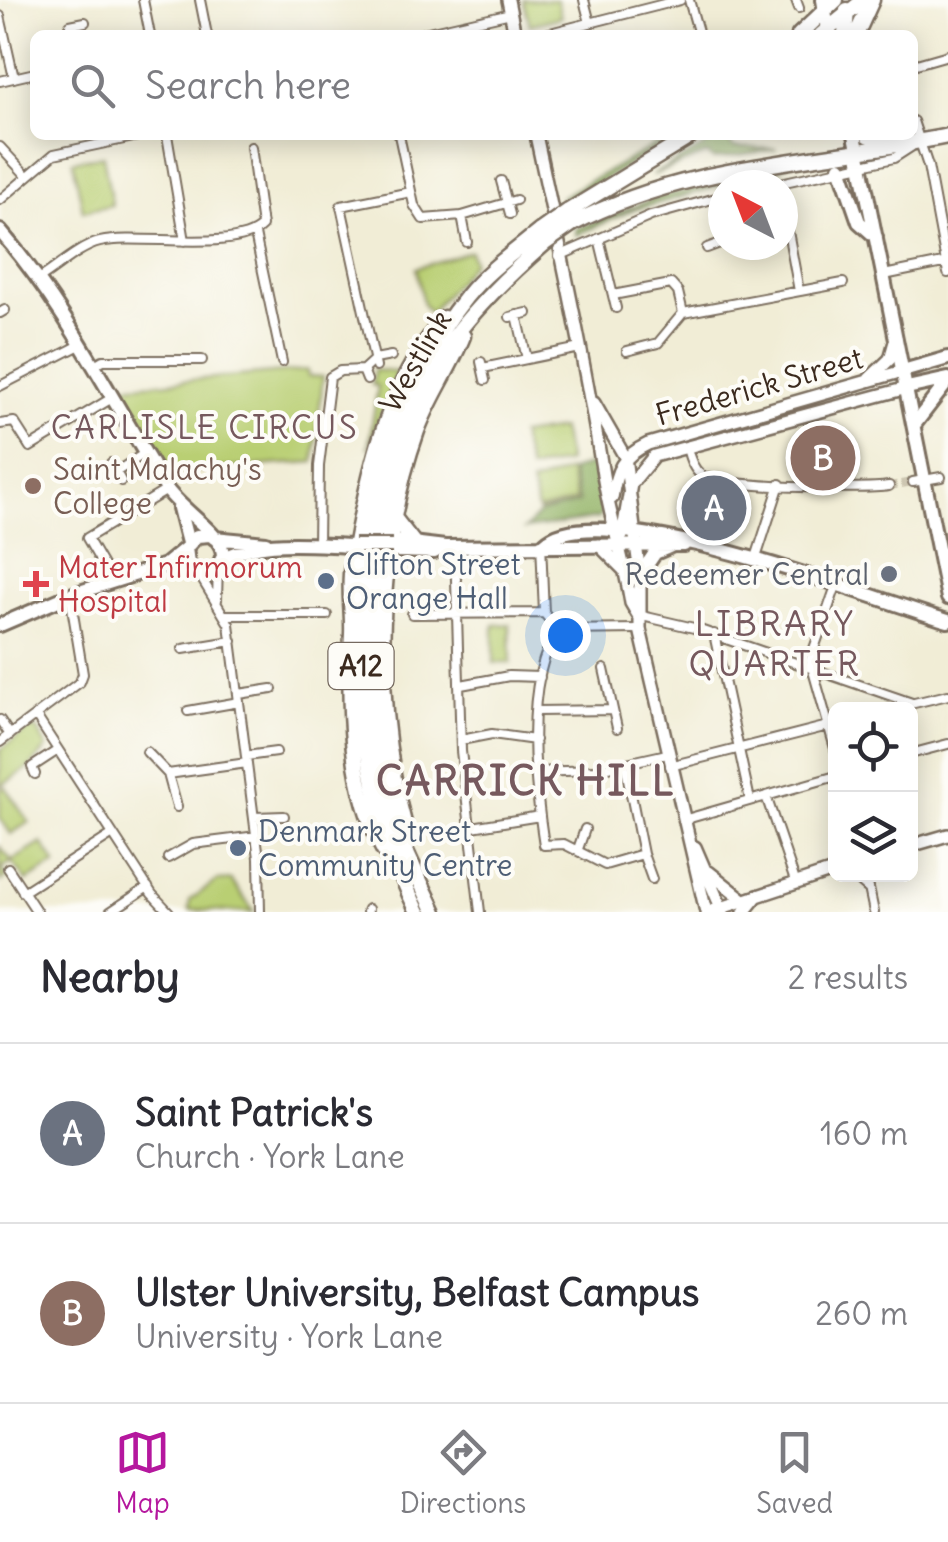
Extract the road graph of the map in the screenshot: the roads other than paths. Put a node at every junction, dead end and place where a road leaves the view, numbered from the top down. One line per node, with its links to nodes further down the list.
1 (143, 0): 13 (street)
2 (200, 0): 14 (street)
3 (584, 0): 11 (street)
4 (680, 0): 11 (street)
5 (689, 0): 18 (street)
6 (868, 0): 7 (highway); 23 (highway)
7 (836, 4): 19 (highway); 20 (highway); 21 (main road); 22 (highway)
8 (510, 6): 15 (street)
9 (0, 16): 27 (street)
10 (85, 22): 12 (street)
11 (595, 22): 16 (street); 17 (street)
12 (71, 30)
13 (149, 30)
14 (206, 30)
15 (452, 30)
16 (562, 30)
17 (601, 30)
18 (698, 30)
19 (805, 30)
20 (827, 30)
21 (827, 30)
22 (844, 30)
23 (858, 30)
24 (948, 55): 25 (street)
25 (918, 64)
26 (30, 74): 27 (street)
27 (14, 78): 28 (street)
28 (0, 81)
29 (918, 136): 38 (street)
30 (948, 136): 38 (highway, A12)
31 (120, 140): 45 (street)
32 (168, 140): 58 (street)
33 (400, 140): 48 (street)
34 (537, 140): 60 (main road)
35 (686, 140): 52 (highway, Westlink / A12)
36 (856, 140): 43 (main road)
37 (884, 140): 39 (highway)
38 (920, 142): 39 (highway, A12); 43 (street); 62 (street)
39 (899, 145): 43 (highway, A12)
40 (0, 147): 45 (street)
41 (251, 147): 53 (street)
42 (826, 154): 43 (highway, Westlink / A12); 44 (highway); 52 (highway, Westlink / A12)
43 (859, 157): 44 (street); 55 (main road)
44 (840, 167): 46 (street); 55 (main road)
45 (26, 176): 49 (street)
46 (798, 178)
47 (501, 181): 51 (street)
48 (411, 192): 51 (street); 83 (street)
49 (0, 200)
50 (708, 200): 56 (street)
51 (462, 216): 59 (street)
52 (569, 218): 54 (highway, Westlink / A12, bridge)
53 (255, 234): 58 (street); 82 (street)
54 (542, 237): 69 (highway, Westlink / A12); 73 (highway, Westlink / A12)
55 (876, 237): 64 (main road)
56 (600, 238): 60 (street); 68 (street)
57 (3, 241): 65 (main road)
58 (185, 241): 65 (street)
59 (467, 242)
60 (558, 256): 76 (main road)
61 (793, 260): 67 (street)
62 (947, 262): 63 (street); 64 (street)
63 (948, 273)
64 (883, 276): 74 (main road)
65 (39, 280): 75 (main road)
66 (843, 283): 67 (street)
67 (799, 291): 71 (street)
68 (613, 294): 70 (street); 71 (street)
69 (466, 298): 123 (highway); 206 (highway, Westlink / A12)
70 (616, 308)
71 (683, 313): 77 (street)
72 (518, 315): 80 (street)
73 (470, 318): 113 (highway); 205 (highway, Westlink / A12)
74 (896, 335): 86 (main road); 90 (main road)
75 (80, 345): 84 (main road); 91 (street)
76 (580, 348): 80 (street); 94 (main road)
77 (627, 351)
78 (391, 356): 83 (street)
79 (948, 358): 86 (main road)
80 (526, 359): 88 (street)
81 (202, 360): 84 (street)
82 (282, 362)
83 (376, 363): 85 (street)
84 (93, 366): 93 (main road)
85 (362, 370): 87 (street); 122 (street)
86 (903, 371): 90 (main road, Frederick Street); 92 (main road)
87 (367, 380)
88 (485, 380)
89 (948, 380): 92 (main road); 96 (main road)
90 (866, 382): 99 (main road, Frederick Street)
91 (0, 386)
92 (906, 388): 96 (main road); 100 (main road, Frederick Street)
93 (112, 398): 95 (street); 101 (main road)
94 (594, 403): 97 (main road); 98 (main road)
95 (0, 424)
96 (914, 426): 106 (main road)
97 (610, 431): 98 (main road); 99 (main road); 102 (main road); 103 (main road)
98 (598, 442): 102 (main road)
99 (648, 444): 103 (main road, Frederick Street)
100 (687, 447): 107 (main road, Frederick Street); 108 (street)
101 (144, 453): 104 (street); 110 (main road)
102 (600, 457): 111 (main road)
103 (625, 458): 107 (main road); 111 (main road, Frederick Street)
104 (116, 472)
105 (940, 477): 106 (street)
106 (919, 481): 135 (main road)
107 (631, 484): 114 (main road)
108 (780, 484): 109 (street); 128 (street)
109 (889, 486)
110 (167, 490): 112 (main road); 133 (street)
111 (611, 507): 114 (main road)
112 (179, 508): 115 (main road); 121 (main road)
113 (394, 519): 116 (highway); 124 (highway)
114 (629, 533): 117 (main road); 120 (main road); 126 (main road); 127 (main road); 132 (main road)
115 (212, 536): 118 (main road); 121 (main road); 129 (main road)
116 (413, 542): 124 (main road); 125 (main road)
117 (543, 543): 119 (main road); 125 (main road); 139 (street)
118 (273, 545): 122 (main road); 129 (main road)
119 (599, 545): 120 (main road); 132 (main road)
120 (620, 545): 132 (main road)
121 (187, 546): 130 (main road); 131 (main road)
122 (318, 546): 123 (main road)
123 (348, 546): 124 (main road, bridge); 206 (highway)
124 (392, 546): 125 (main road); 205 (highway)
125 (450, 546): 138 (street)
126 (673, 546): 127 (main road); 132 (main road)
127 (701, 546): 128 (main road)
128 (754, 561): 134 (main road)
129 (220, 562): 131 (main road); 137 (street)
130 (164, 566): 131 (main road); 133 (main road)
131 (196, 570): 137 (street)
132 (633, 573): 145 (main road)
133 (112, 582): 136 (main road)
134 (836, 586): 140 (main road); 151 (street)
135 (947, 594): 140 (main road)
136 (70, 595): 146 (main road); 166 (street)
137 (217, 600): 142 (street)
138 (459, 613): 139 (street); 141 (street); 156 (street)
139 (544, 613): 147 (street)
140 (921, 613): 144 (main road)
141 (412, 614)
142 (226, 615): 143 (street); 149 (street)
143 (327, 615)
144 (948, 621)
145 (639, 622): 147 (street); 148 (street); 181 (main road)
146 (0, 625)
147 (556, 627): 153 (street)
148 (714, 634): 151 (street); 175 (street)
149 (232, 640): 150 (street); 159 (street)
150 (183, 649)
151 (811, 666): 160 (street); 165 (street)
152 (604, 669): 154 (street)
153 (540, 677): 156 (street); 164 (street)
154 (606, 680): 155 (street); 162 (street)
155 (595, 682)
156 (461, 686): 171 (street)
157 (272, 689): 159 (street)
158 (948, 696): 161 (street)
159 (239, 698): 163 (street); 180 (street)
160 (909, 702)
161 (917, 702)
162 (613, 710): 164 (street); 169 (street)
163 (188, 711)
164 (537, 711): 172 (street)
165 (828, 714)
166 (36, 716): 170 (street); 176 (street)
167 (0, 720): 170 (street)
168 (828, 726): 175 (street)
169 (618, 728)
170 (10, 735): 173 (street)
171 (460, 740): 172 (street); 194 (street)
172 (534, 740): 183 (street)
173 (0, 742)
174 (948, 744): 179 (street)
175 (738, 749): 181 (street); 188 (street)
176 (58, 750): 184 (street); 196 (street)
177 (147, 752): 185 (street)
178 (276, 752): 180 (street)
179 (918, 752)
180 (247, 760): 185 (street); 192 (street)
181 (668, 760): 182 (street); 193 (main road)
182 (625, 764): 183 (street); 201 (street)
183 (535, 772): 191 (street)
184 (35, 774)
185 (168, 774): 189 (street)
186 (828, 778): 187 (street)
187 (766, 796): 188 (street); 211 (street)
188 (750, 800): 193 (street)
189 (178, 806)
190 (284, 816): 192 (street)
191 (540, 816): 194 (street); 200 (street)
192 (254, 817): 198 (street)
193 (684, 820): 203 (main road); 216 (main road)
194 (472, 827): 223 (street)
195 (585, 829): 200 (street)
196 (113, 834): 212 (street); 214 (street)
197 (948, 834): 199 (main road)
198 (256, 836): 202 (street); 220 (street)
199 (918, 843)
200 (578, 849): 201 (street)
201 (642, 854): 208 (street)
202 (168, 858)
203 (703, 866): 215 (main road); 216 (main road)
204 (8, 868): 214 (street)
205 (414, 868): 222 (highway, Westlink / A12)
206 (398, 872): 221 (highway, Westlink / A12)
207 (828, 873): 211 (main road)
208 (652, 879)
209 (860, 882): 213 (street)
210 (867, 882): 213 (street)
211 (796, 884): 215 (main road)
212 (148, 888): 218 (street); 219 (street)
213 (867, 888): 224 (street)
214 (23, 892): 217 (street)
215 (749, 903): 216 (main road)
216 (715, 911)
217 (36, 912)
218 (110, 912)
219 (169, 912)
220 (260, 912)
221 (418, 912)
222 (435, 912)
223 (480, 912)
224 (874, 912)

